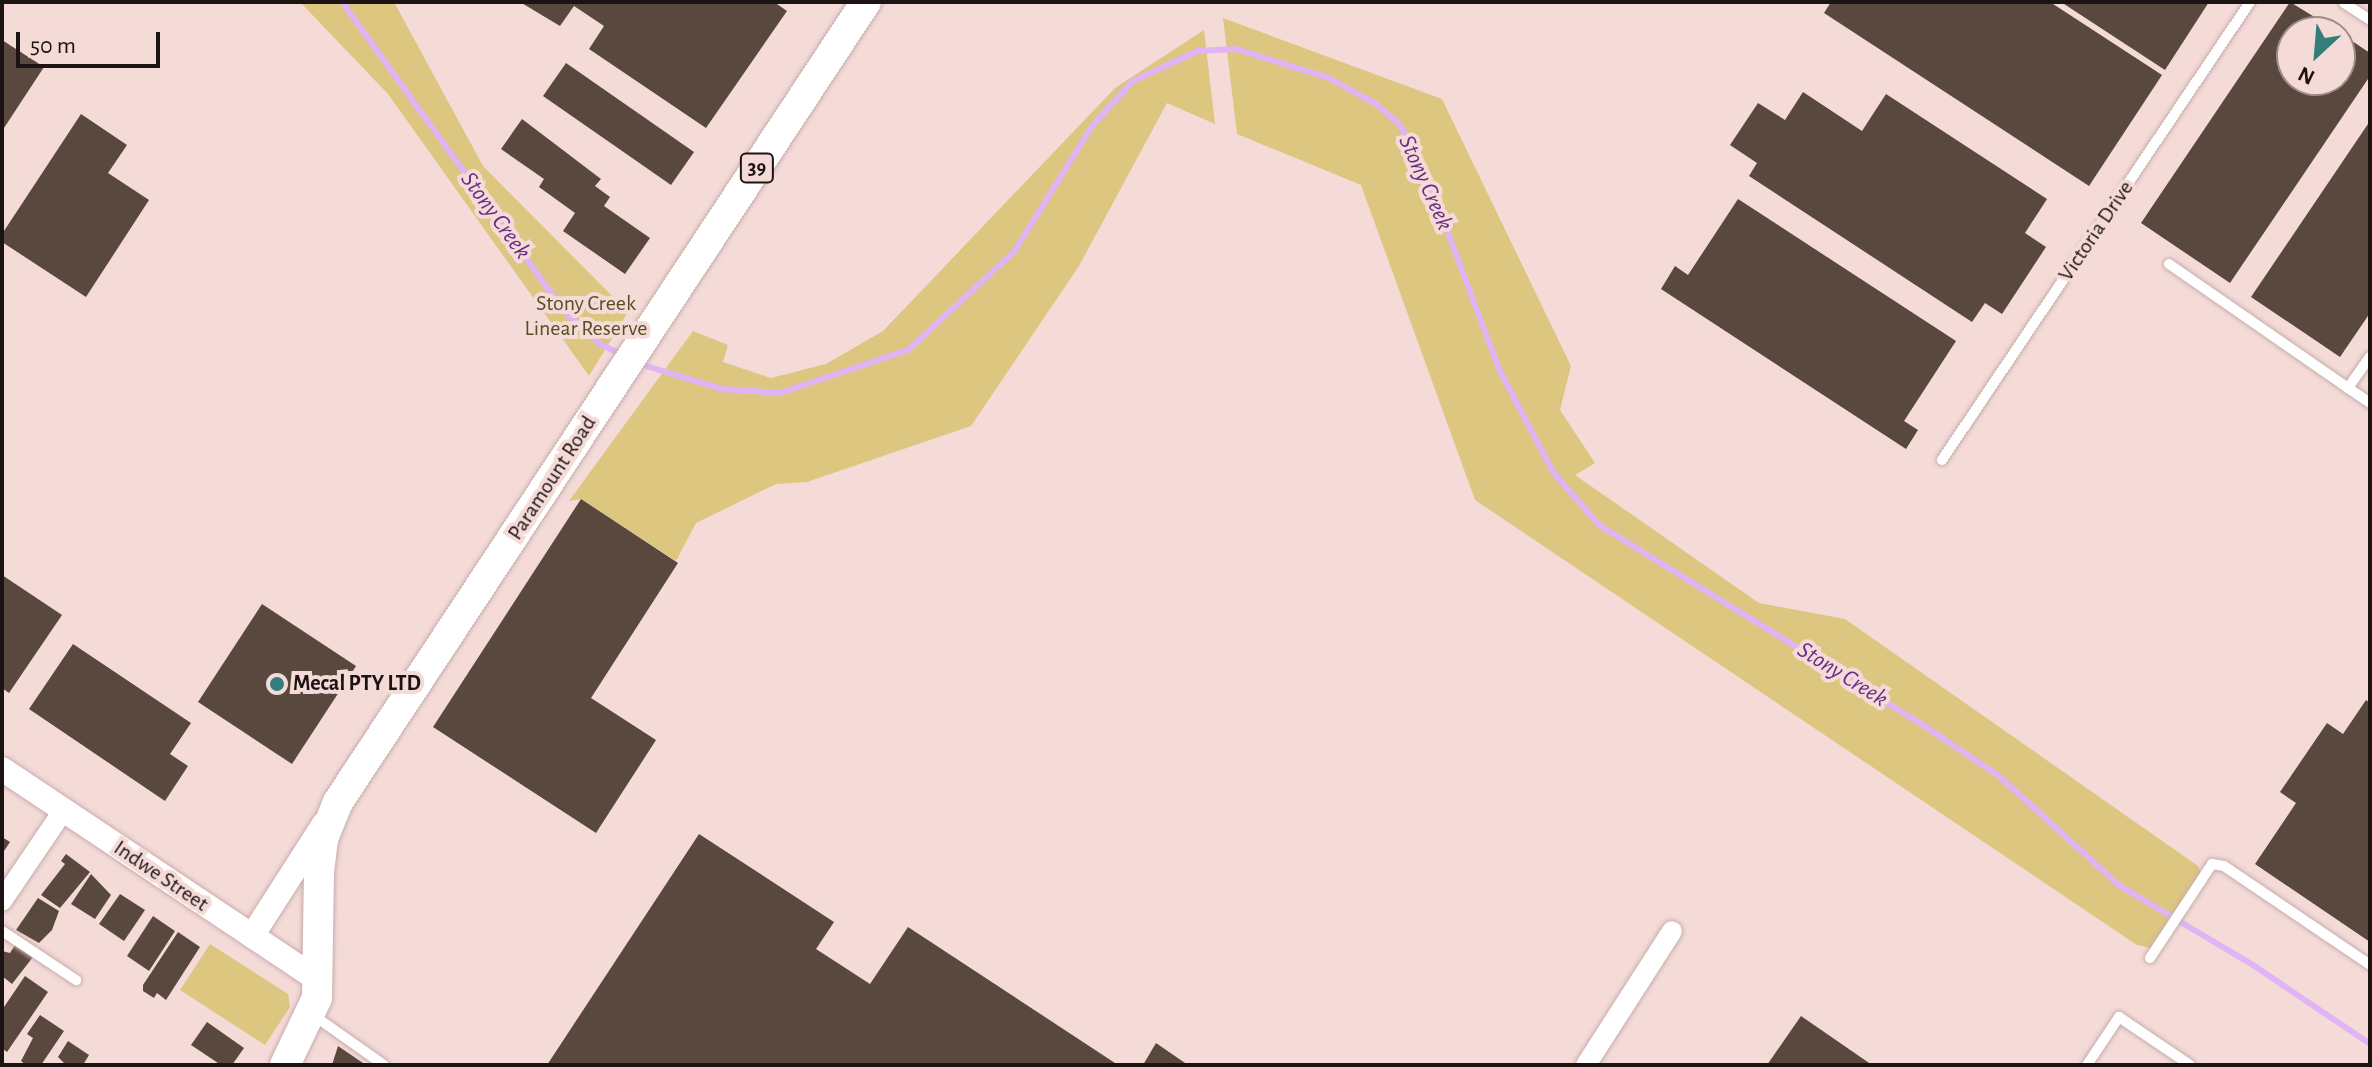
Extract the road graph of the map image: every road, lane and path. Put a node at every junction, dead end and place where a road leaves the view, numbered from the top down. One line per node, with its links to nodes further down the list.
1 (866, 2): 11 (main road, Paramount Road / 39)
2 (2250, 2): 9 (lane, Victoria Drive)
3 (2344, 3): 4 (lane)
4 (2370, 20)
5 (2169, 264): 7 (lane)
6 (2370, 357): 7 (lane)
7 (2348, 388): 8 (lane)
8 (2370, 403)
9 (1942, 460)
10 (2, 769): 12 (street, Indwe Street)
11 (338, 802): 16 (street); 20 (main road, Paramount Road / 39)
12 (63, 811): 13 (street); 16 (street, Indwe Street)
13 (2, 901)
14 (2, 931): 19 (lane)
15 (1672, 931): 24 (street)
16 (252, 936): 20 (street, Indwe Street)
17 (2150, 958): 18 (lane)
18 (2370, 965)
19 (76, 980)
20 (320, 981): 21 (main road, 39)
21 (312, 1015): 22 (main road, 39); 23 (lane)
22 (285, 1065)
23 (384, 1065)
24 (1586, 1065)
25 (2087, 1065): 26 (lane)
26 (2190, 1065)

